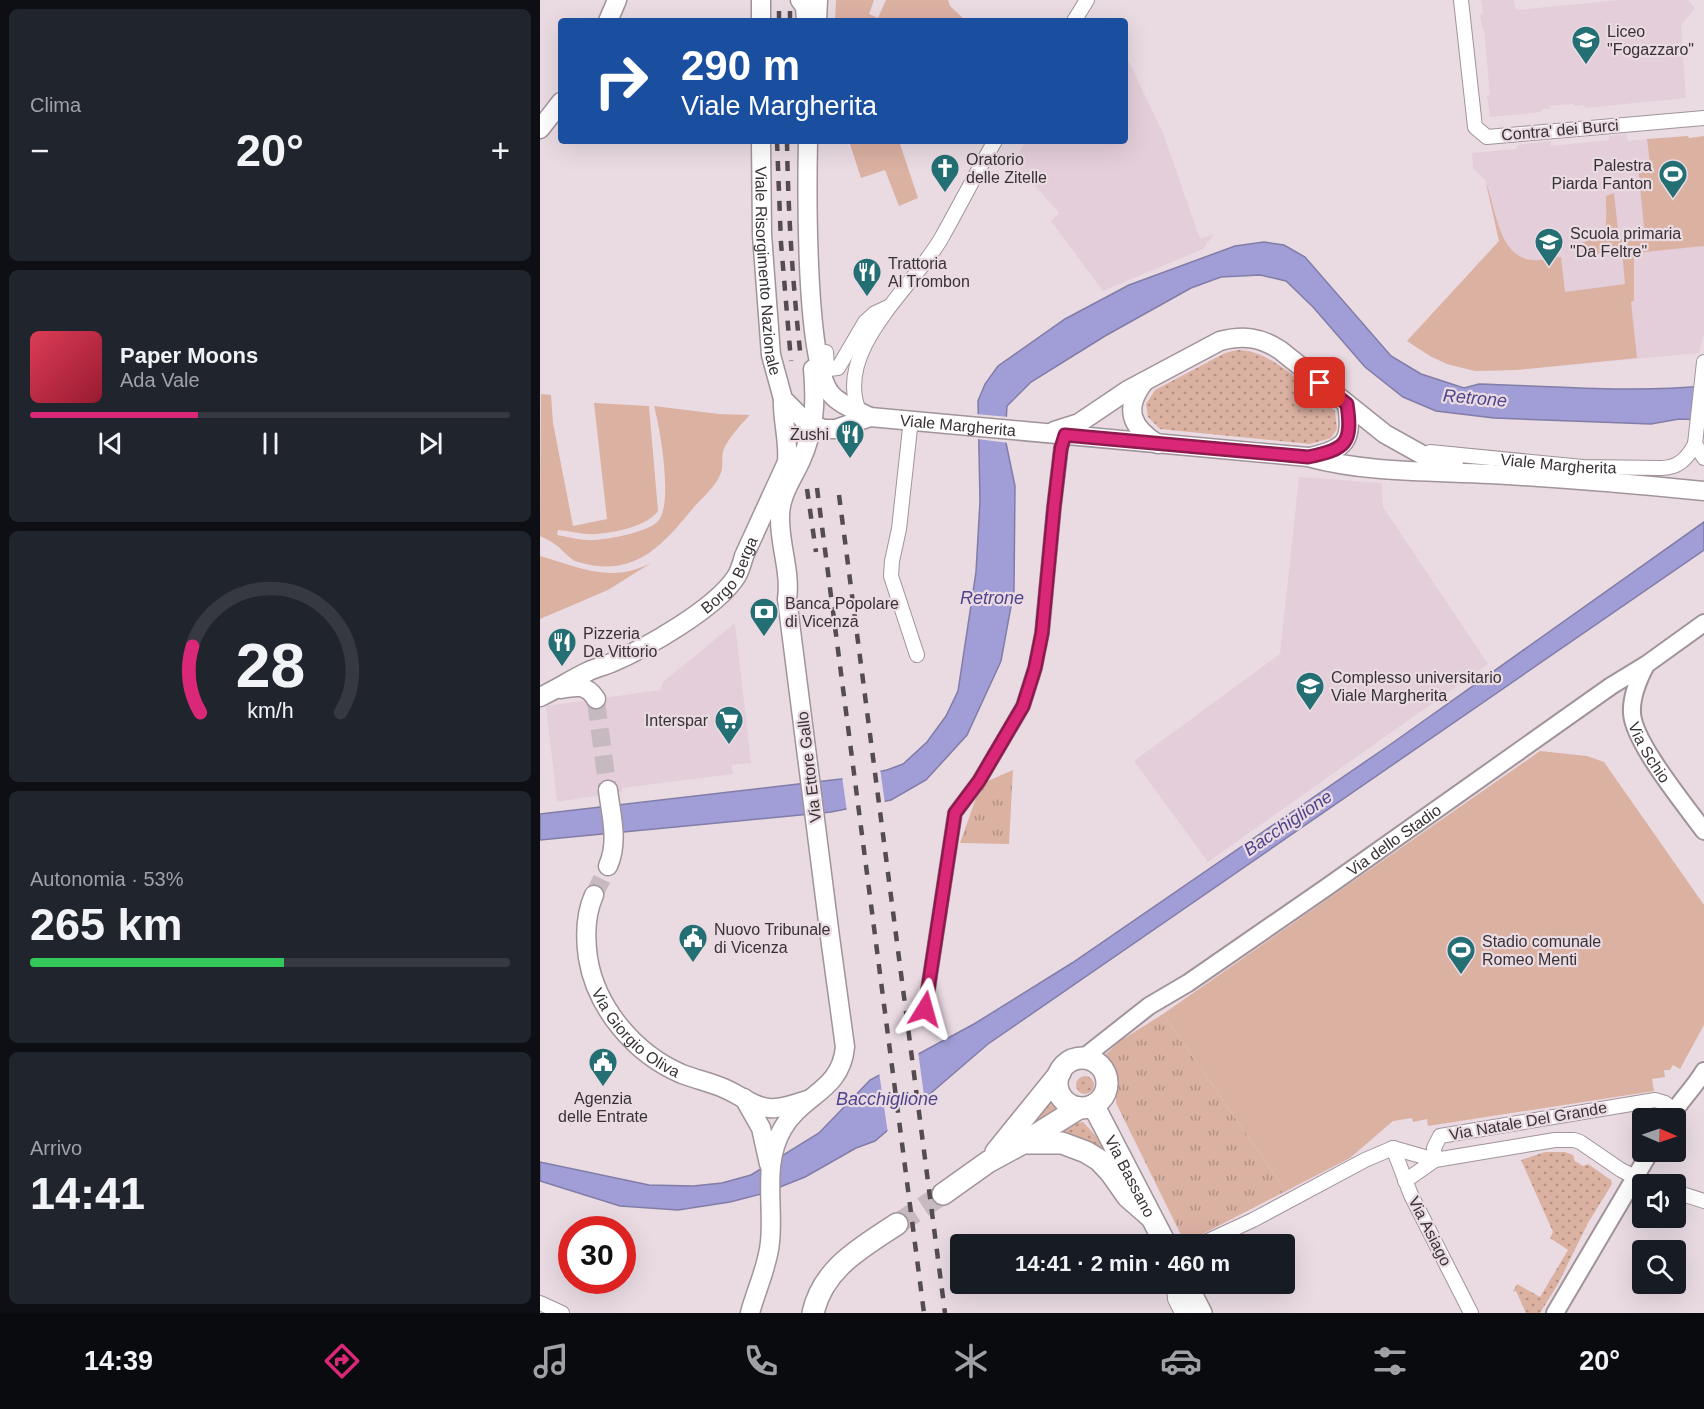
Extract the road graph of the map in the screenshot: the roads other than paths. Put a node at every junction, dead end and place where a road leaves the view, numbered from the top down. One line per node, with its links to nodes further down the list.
1 (617, 0): 6 (main road)
2 (800, 0): 7 (main road)
3 (818, 0): 8 (main road)
4 (1087, 0): 9 (street)
5 (1461, 0): 11 (street, Contra' dei Burci)
6 (609, 18)
7 (806, 18)
8 (817, 18)
9 (1076, 18)
10 (558, 106): 12 (main road)
11 (1704, 118)
12 (540, 129)
13 (760, 144): 20 (main road, Viale Risorgimento Nazionale)
14 (808, 144): 17 (main road)
15 (993, 144): 16 (street)
16 (888, 307): 17 (street); 22 (street)
17 (813, 308): 22 (main road, Viale Margherita); 24 (main road, Via Ettore Gallo)
18 (1703, 366): 29 (street)
19 (1144, 382): 21 (main road, Viale Margherita); 25 (main road, Viale Margherita); 28 (main road)
20 (783, 399): 24 (main road); 27 (main road, Viale Risorgimento Nazionale)
21 (1347, 404): 30 (main road, Viale Margherita); 31 (main road, Viale Margherita)
22 (865, 414): 23 (main road, Viale Margherita); 24 (main road, Viale Margherita)
23 (911, 419): 25 (main road, Viale Margherita); 38 (street)
24 (813, 427): 36 (main road, Via Ettore Gallo)
25 (1042, 432): 26 (main road, Viale Margherita)
26 (1065, 435): 28 (main road, Viale Margherita); 46 (street)
27 (788, 439): 35 (main road, Borgo Berga)
28 (1158, 444): 31 (main road, Viale Margherita)
29 (1695, 444): 30 (street, Viale Margherita); 32 (street)
30 (1411, 448): 33 (main road, Viale Margherita)
31 (1308, 457): 33 (main road, Viale Margherita)
32 (1704, 458)
33 (1488, 474): 34 (main road, Viale Margherita)
34 (1704, 491)
35 (740, 570): 36 (main road); 39 (main road, Borgo Berga)
36 (787, 599): 51 (main road, Via Ettore Gallo)
37 (1704, 623): 40 (street, Via dello Stadio)
38 (917, 655)
39 (609, 664): 41 (main road, Borgo Berga); 41 (main road, Borgo Berga)
40 (1647, 664): 43 (street, Via Schio); 47 (street, Via dello Stadio)
41 (548, 694)
42 (608, 795): 44 (main road)
43 (1704, 831)
44 (608, 866)
45 (594, 895): 50 (main road, Via Giorgio Oliva)
46 (925, 1009)
47 (1083, 1058): 49 (main road, Via dello Stadio); 52 (main road, Via dello Stadio)
48 (1704, 1071): 55 (street)
49 (1060, 1073): 52 (main road); 60 (main road, Via dello Stadio)
50 (742, 1097): 53 (main road, Via Giorgio Oliva); 58 (main road, Via Ettore Gallo)
51 (809, 1100): 53 (main road, Via Ettore Gallo); 58 (main road, Via Ettore Gallo)
52 (1086, 1107): 56 (main road, Via dello Stadio); 67 (main road, Via Bassano)
53 (767, 1108)
54 (1668, 1108): 59 (street, Via Natale Del Grande)
55 (1677, 1108)
56 (1023, 1143): 60 (main road, Via dello Stadio); 67 (main road)
57 (1393, 1148): 59 (street, Via Natale Del Grande); 62 (street, Via Asiago); 70 (street)
58 (770, 1157): 75 (main road, Via Ettore Gallo)
59 (1435, 1160): 61 (street, Via Natale Del Grande); 62 (street, Via Natale Del Grande)
60 (988, 1162): 64 (main road, Via dello Stadio)
61 (1632, 1176)
62 (1405, 1180): 79 (street, Via Asiago)
63 (1632, 1183): 80 (street)
64 (944, 1194)
65 (1686, 1195): 66 (street)
66 (1704, 1201)
67 (1151, 1217): 69 (main road, Via Bassano)
68 (897, 1224): 76 (main road)
69 (1160, 1234)
70 (1223, 1234)
71 (1174, 1294): 77 (street)
72 (1191, 1294): 78 (main road)
73 (540, 1304): 74 (street)
74 (562, 1313)
75 (750, 1313)
76 (813, 1313)
77 (1182, 1313)
78 (1201, 1313)
79 (1471, 1313)
80 (1555, 1313)

